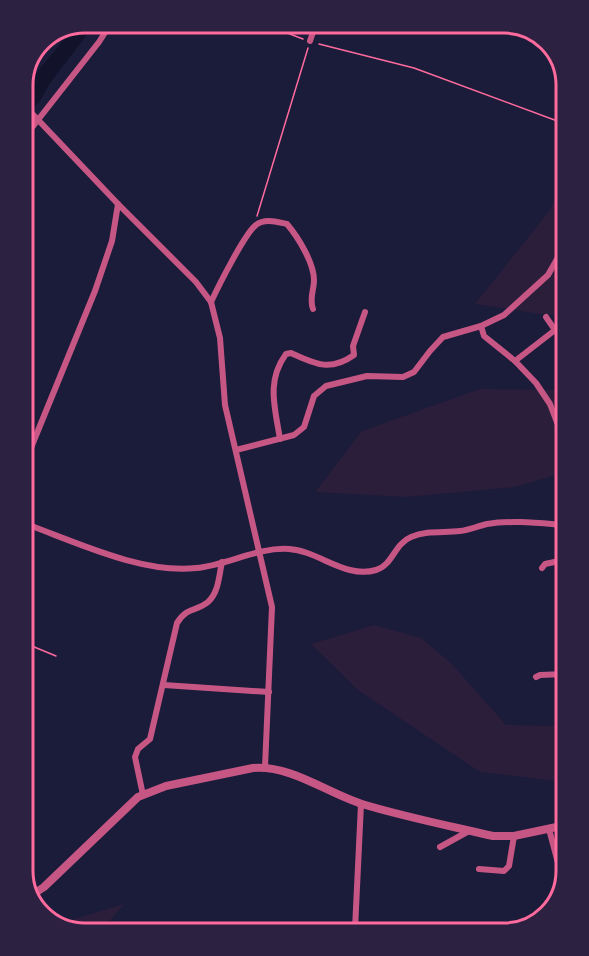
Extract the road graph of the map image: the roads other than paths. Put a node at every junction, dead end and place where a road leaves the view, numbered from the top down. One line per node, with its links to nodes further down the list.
1 (104, 33): 5 (street)
2 (313, 33): 3 (street)
3 (310, 41)
4 (33, 114): 5 (street)
5 (36, 117): 6 (street); 7 (street)
6 (33, 122)
7 (118, 204): 9 (street); 18 (street)
8 (556, 261): 13 (street)
9 (211, 302): 10 (street); 19 (street)
10 (313, 309)
11 (365, 312): 17 (street)
12 (546, 317): 14 (street)
13 (481, 326): 15 (street); 17 (street)
14 (555, 330): 15 (street)
15 (515, 361): 16 (street)
16 (556, 420)
17 (280, 439): 19 (street)
18 (33, 443)
19 (236, 450): 22 (street)
20 (556, 525): 22 (street)
21 (33, 527): 23 (street)
22 (259, 552): 23 (street); 29 (street)
23 (222, 562): 28 (street)
24 (556, 562): 25 (street)
25 (542, 568)
26 (556, 674): 27 (street)
27 (536, 677)
28 (164, 685): 29 (street); 31 (street)
29 (269, 692): 30 (street)
30 (265, 767): 31 (street); 32 (street)
31 (143, 795): 40 (street)
32 (361, 804): 35 (street); 41 (street)
33 (556, 827): 34 (street)
34 (549, 829): 36 (street); 38 (street)
35 (469, 831): 36 (street); 37 (street)
36 (514, 836): 39 (street)
37 (440, 847)
38 (556, 856)
39 (479, 869)
40 (37, 892)
41 (355, 923)

